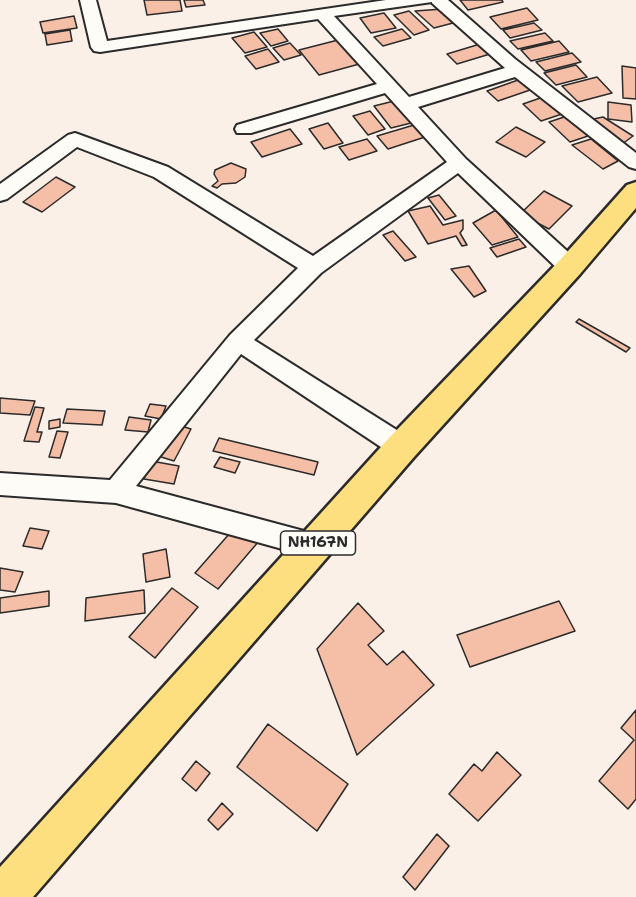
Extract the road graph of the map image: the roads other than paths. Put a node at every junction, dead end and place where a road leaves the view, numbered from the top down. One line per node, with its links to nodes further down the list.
1 (88, 0): 4 (street)
2 (425, 0): 4 (street)
3 (438, 0): 5 (street)
4 (315, 6): 6 (street)
5 (518, 70): 7 (street); 10 (street)
6 (391, 86): 7 (street); 8 (street)
7 (407, 104): 9 (street)
8 (244, 129)
9 (459, 163): 13 (street); 14 (street)
10 (636, 163)
11 (636, 190): 14 (highway, NH167N)
12 (0, 194): 13 (street)
13 (313, 267): 15 (street)
14 (570, 267): 16 (highway, NH167N)
15 (238, 342): 16 (street); 18 (street)
16 (402, 447): 19 (highway, NH167N)
17 (0, 484): 18 (street)
18 (116, 492): 19 (street)
19 (315, 546): 20 (highway, NH167N)
20 (3, 897)

